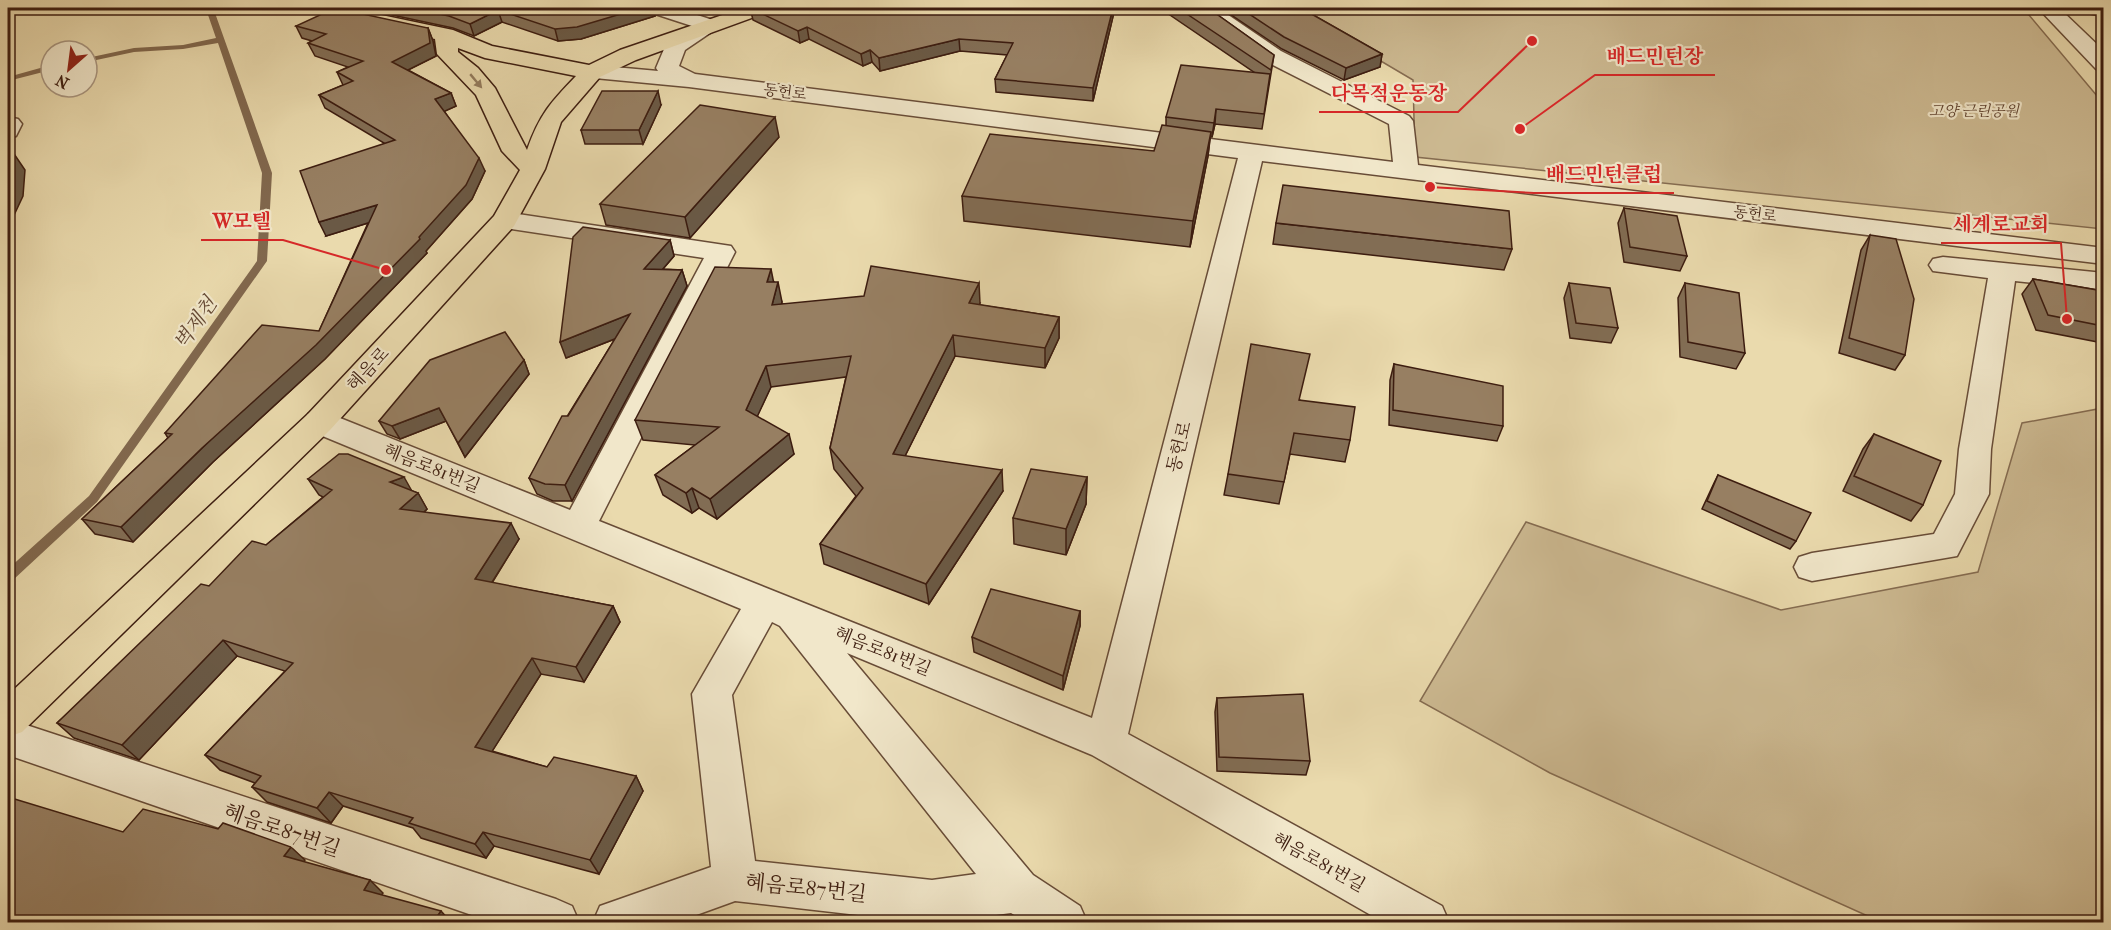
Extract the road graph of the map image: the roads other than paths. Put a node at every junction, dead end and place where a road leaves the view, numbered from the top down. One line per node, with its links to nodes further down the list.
1 (322, 8): 9 (main road, 동헌로)
2 (656, 8): 8 (street)
3 (761, 8): 8 (main road, 혜음로)
4 (1205, 8): 17 (street)
5 (2048, 8): 10 (street)
6 (2089, 8): 7 (street)
7 (2103, 10)
8 (709, 26): 11 (main road, 혜음로); 12 (street)
9 (445, 35): 11 (main road, 동헌로); 16 (main road, one-way to 16)
10 (2103, 64)
11 (592, 72): 12 (street, 동헌로); 16 (main road, 혜음로)
12 (689, 80): 15 (street, 동헌로)
13 (8, 124): 14 (street)
14 (8, 131)
15 (1252, 152): 17 (street, 동헌로); 29 (street, 동헌로)
16 (533, 169): 18 (main road, 혜음로)
17 (1406, 171): 19 (street, 동헌로)
18 (505, 220): 23 (main road, 혜음로); 24 (street)
19 (2103, 256)
20 (1943, 265): 21 (street)
21 (2003, 272): 22 (street); 25 (street)
22 (2103, 282)
23 (318, 422): 24 (street, 혜음로81번길); 27 (main road, 혜음로)
24 (578, 528): 26 (street, 혜음로81번길)
25 (1812, 567)
26 (778, 609): 29 (street, 혜음로81번길); 30 (street); 31 (street)
27 (8, 720)
28 (8, 738): 32 (street, 혜음로87번길)
29 (1106, 742): 35 (street, 혜음로81번길)
30 (735, 880): 31 (street, 혜음로87번길); 33 (street, 혜음로87번길)
31 (1017, 890): 34 (street)
32 (556, 922)
33 (616, 922)
34 (1064, 922)
35 (1426, 922)

